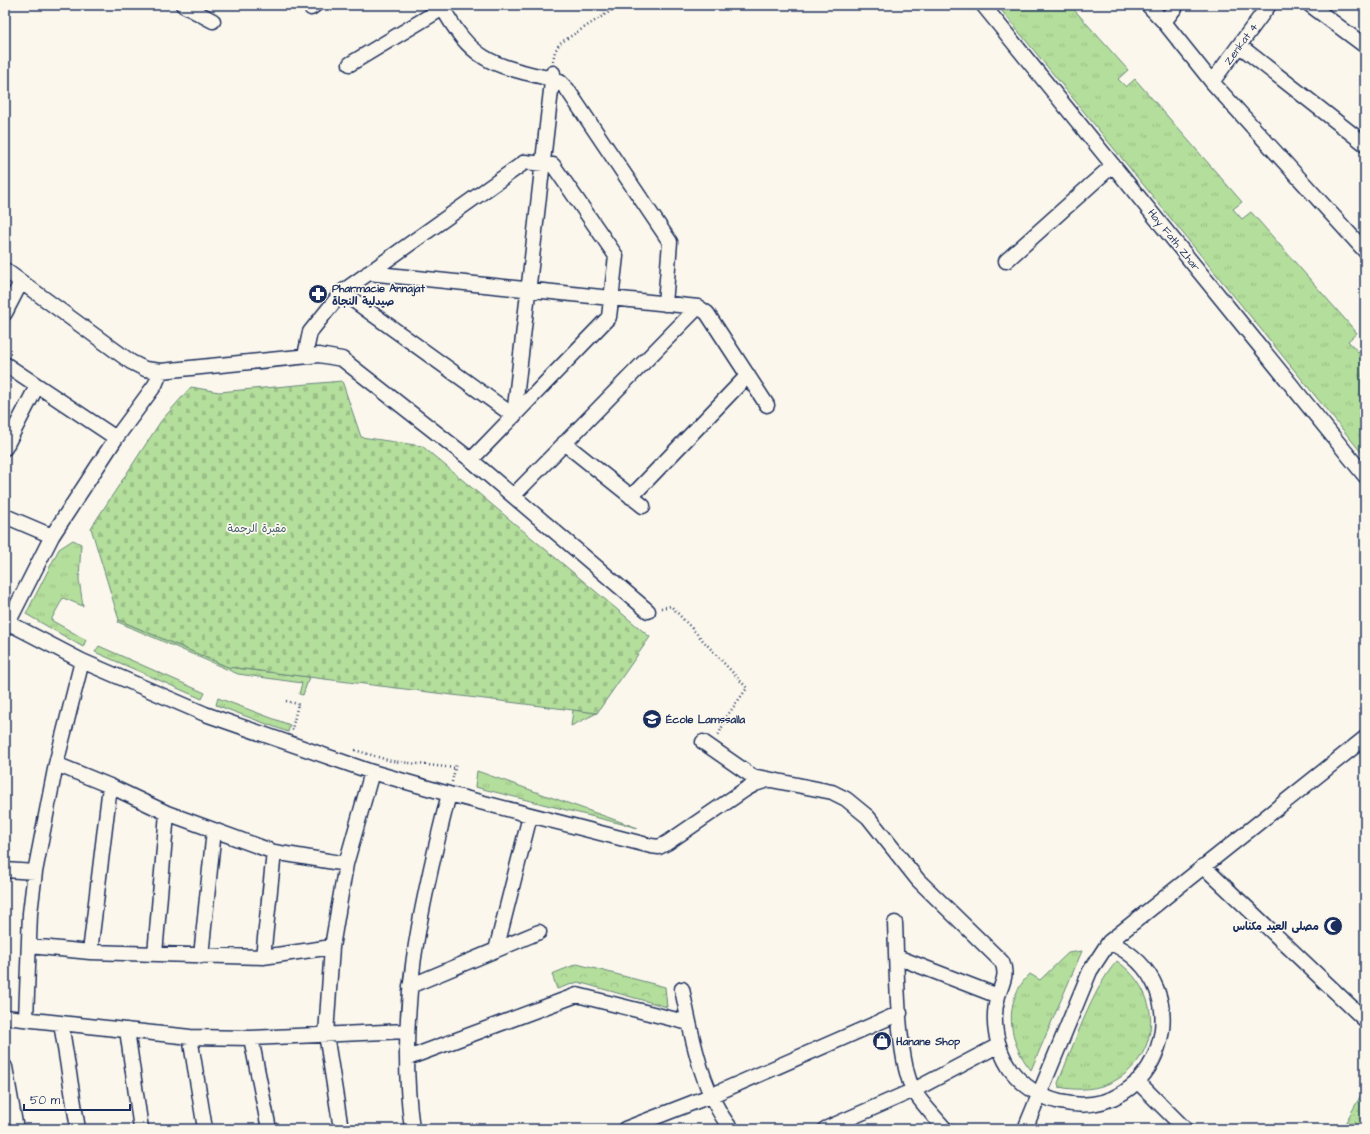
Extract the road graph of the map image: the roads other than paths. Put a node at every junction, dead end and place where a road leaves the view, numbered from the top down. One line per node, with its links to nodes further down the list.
1 (983, 5): 17 (street, Hay Fath Zhar)
2 (1148, 5): 9 (street)
3 (1177, 5): 9 (street)
4 (1269, 5): 10 (street, Zenkat 4)
5 (1310, 5): 11 (street)
6 (192, 7): 8 (street)
7 (442, 7): 12 (street); 13 (street)
8 (213, 21)
9 (1164, 22): 14 (street)
10 (1240, 46): 14 (street, Zenkat 4); 15 (street)
11 (1365, 46)
12 (350, 64)
13 (552, 76): 16 (street); 26 (street)
14 (1212, 82): 18 (street)
15 (1365, 144)
16 (542, 164): 21 (street); 23 (street); 25 (street)
17 (1113, 165): 19 (street); 40 (street, Hay Fath Zhar)
18 (1365, 251)
19 (1006, 261)
20 (5, 270): 22 (street)
21 (368, 273): 23 (street); 24 (street)
22 (21, 282): 28 (street); 31 (street)
23 (528, 290): 25 (street); 35 (street)
24 (342, 292): 29 (street); 35 (street)
25 (611, 298): 26 (street); 35 (street)
26 (665, 304): 27 (street)
27 (698, 307): 32 (street); 37 (street)
28 (5, 313)
29 (305, 356): 31 (street); 39 (street)
30 (5, 364): 33 (street)
31 (161, 371): 36 (street)
32 (748, 376): 34 (street); 42 (street)
33 (37, 386): 36 (street); 38 (street)
34 (767, 405)
35 (514, 416): 39 (street)
36 (116, 438): 45 (street)
37 (564, 443): 41 (street); 42 (street)
38 (5, 448)
39 (471, 460): 41 (street)
40 (1365, 476)
41 (513, 496): 46 (street)
42 (631, 497): 43 (street)
43 (643, 506)
44 (5, 516): 45 (street)
45 (52, 536): 47 (street)
46 (648, 611)
47 (6, 624): 48 (street)
48 (82, 661): 51 (street); 52 (street)
49 (1365, 738): 61 (street)
50 (708, 745): 53 (street)
51 (56, 764): 54 (street); 63 (street)
52 (372, 772): 55 (street); 60 (street)
53 (768, 780): 57 (street); 77 (street)
54 (110, 786): 56 (street); 70 (street)
55 (448, 794): 57 (street); 75 (street)
56 (167, 813): 58 (street); 71 (street)
57 (530, 816): 69 (street)
58 (214, 830): 59 (street); 72 (street)
59 (274, 852): 60 (street); 73 (street)
60 (346, 864): 68 (street)
61 (1203, 866): 66 (street); 81 (street)
62 (5, 870): 63 (street)
63 (34, 872): 67 (street)
64 (895, 923): 74 (street)
65 (539, 932): 69 (street)
66 (1109, 942): 92 (street); 94 (street)
67 (30, 946): 70 (street); 80 (street)
68 (332, 947): 73 (street); 86 (street)
69 (496, 950): 75 (street)
70 (90, 952): 71 (street)
71 (155, 954): 72 (street)
72 (201, 956): 73 (street)
73 (263, 957)
74 (897, 957): 77 (street); 78 (street)
75 (410, 986): 85 (street)
76 (682, 989): 83 (street)
77 (998, 996): 89 (street)
78 (900, 1013): 93 (street); 95 (street)
79 (5, 1017): 80 (street)
80 (26, 1019): 82 (street)
81 (1365, 1020)
82 (61, 1023): 84 (street); 97 (street)
83 (689, 1023): 90 (street); 95 (street)
84 (126, 1030): 87 (street); 98 (street)
85 (407, 1031): 86 (street); 90 (street)
86 (326, 1034): 88 (street); 101 (street)
87 (190, 1037): 88 (street); 99 (street)
88 (251, 1038): 100 (street)
89 (999, 1045): 93 (street); 94 (street)
90 (408, 1058): 102 (street)
91 (5, 1067): 96 (street)
92 (1137, 1081): 94 (street); 108 (street)
93 (914, 1090): 105 (street); 106 (street)
94 (1039, 1094): 107 (street)
95 (710, 1096): 103 (street); 104 (street)
96 (16, 1129)
97 (78, 1129)
98 (141, 1129)
99 (205, 1129)
100 (269, 1129)
101 (341, 1129)
102 (412, 1129)
103 (625, 1129)
104 (731, 1129)
105 (824, 1129)
106 (945, 1129)
107 (1025, 1129)
108 (1186, 1129)

